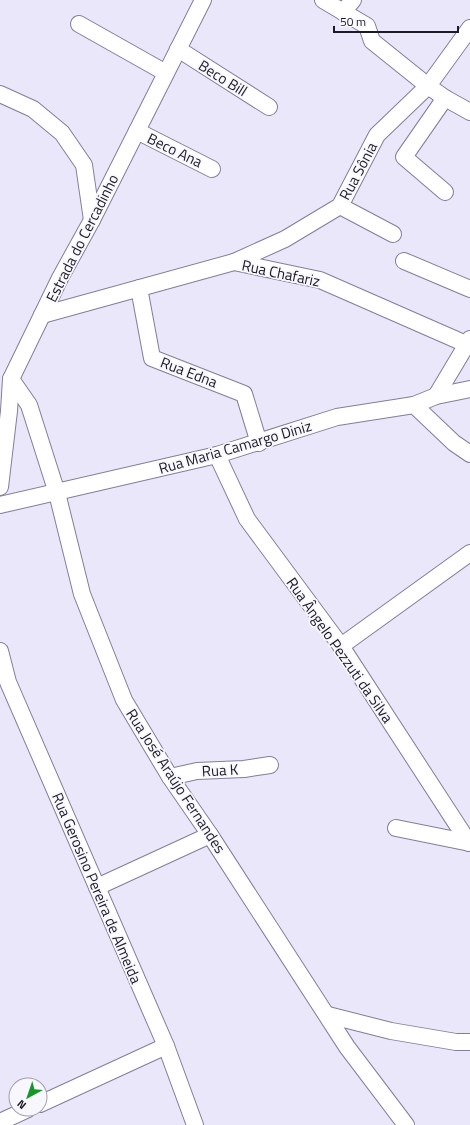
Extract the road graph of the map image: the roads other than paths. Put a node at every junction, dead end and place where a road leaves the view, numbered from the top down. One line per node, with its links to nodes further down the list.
1 (203, 0): 6 (street, Estrada do Cercadinho)
2 (323, 0): 3 (street)
3 (348, 6): 8 (street)
4 (79, 24): 7 (street)
5 (470, 28): 8 (street, Rua Sônia)
6 (178, 49): 7 (street, Estrada do Cercadinho); 11 (street, Beco Bill)
7 (166, 73): 13 (street, Estrada do Cercadinho)
8 (428, 86): 10 (street); 16 (street, Rua Sônia)
9 (0, 94): 17 (street)
10 (445, 98): 12 (street); 15 (street)
11 (269, 107)
12 (470, 112)
13 (137, 131): 14 (street, Beco Ana); 17 (street, Estrada do Cercadinho)
14 (212, 169)
15 (445, 192)
16 (340, 206): 18 (street); 20 (street, Rua Sônia)
17 (92, 220): 23 (street, Estrada do Cercadinho)
18 (393, 234)
19 (404, 261): 22 (street)
20 (234, 262): 21 (street, Rua Chafariz); 24 (street, Rua Chafariz)
21 (139, 288): 23 (street, Rua Chafariz); 29 (street, Rua Edna)
22 (470, 289)
23 (42, 315): 25 (street, Estrada do Cercadinho)
24 (468, 342): 27 (street)
25 (11, 379): 32 (street, Estrada do Cercadinho); 33 (street, Rua José Araújo Fernandes)
26 (470, 389): 27 (street, Rua Maria Camargo Diniz)
27 (436, 396): 28 (street, Rua Maria Camargo Diniz)
28 (414, 405): 29 (street, Rua Maria Camargo Diniz); 30 (street)
29 (259, 442): 31 (street, Rua Maria Camargo Diniz)
30 (470, 454)
31 (217, 455): 33 (street, Rua Maria Camargo Diniz); 36 (street, Rua Ângelo Pezzuti da Silva)
32 (0, 487)
33 (57, 493): 34 (street, Rua Maria Camargo Diniz); 39 (street, Rua José Araújo Fernandes)
34 (0, 505)
35 (470, 553): 36 (street)
36 (341, 646): 42 (street, Rua Ângelo Pezzuti da Silva)
37 (0, 651): 43 (street, Rua Gerosino Pereira de Almeida)
38 (270, 765): 39 (street, Rua K)
39 (170, 777): 41 (street, Rua José Araújo Fernandes)
40 (396, 828): 42 (street)
41 (210, 835): 43 (street); 44 (street, Rua José Araújo Fernandes)
42 (469, 843)
43 (97, 887): 46 (street, Rua Gerosino Pereira de Almeida)
44 (328, 1015): 45 (street); 51 (street, Rua José Araújo Fernandes)
45 (470, 1042)
46 (166, 1046): 47 (street); 50 (street, Rua Gerosino Pereira de Almeida)
47 (48, 1100)
48 (11, 1117): 49 (street)
49 (0, 1122)
50 (196, 1125)
51 (406, 1125)

